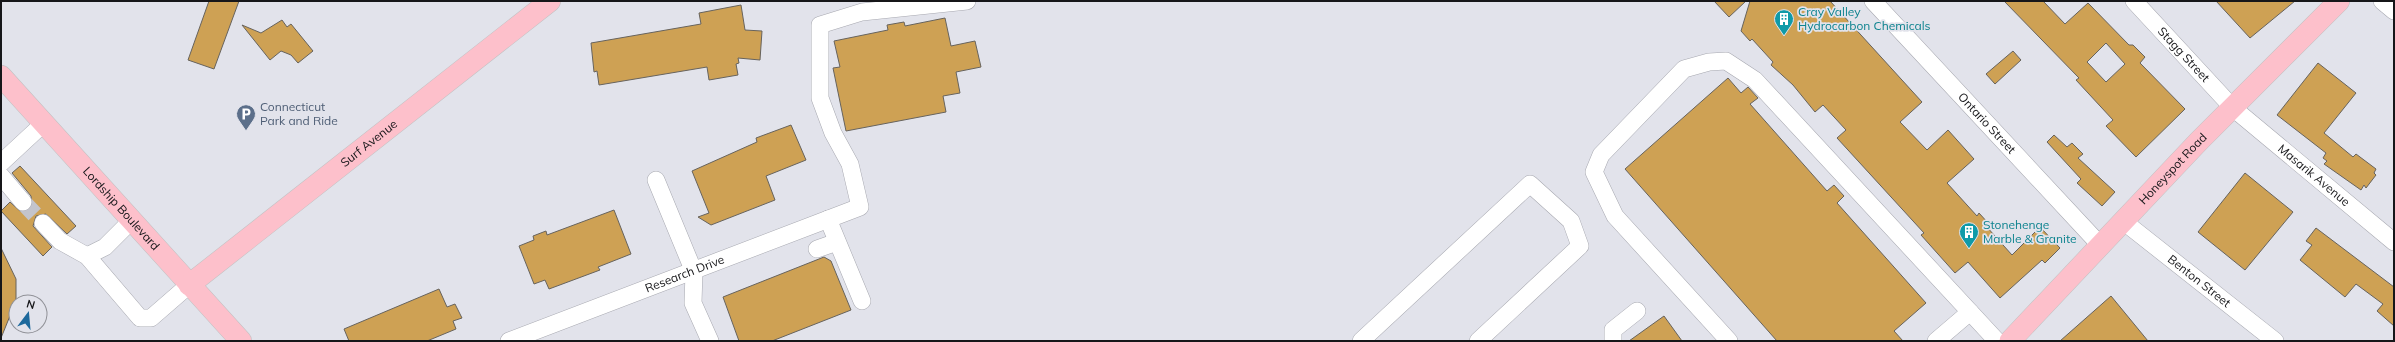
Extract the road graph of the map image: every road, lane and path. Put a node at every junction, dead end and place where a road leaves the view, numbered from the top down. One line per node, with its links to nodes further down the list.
1 (550, 1): 25 (main road, Surf Avenue)
2 (966, 1): 15 (street, Research Drive)
3 (1873, 1): 21 (street, Ontario Street)
4 (2134, 1): 9 (street, Stagg Street)
5 (2339, 1): 9 (main road, Honeyspot Road)
6 (2382, 1): 7 (street)
7 (2394, 11)
8 (2, 79): 10 (main road, Lordship Boulevard)
9 (2233, 108): 17 (main road, Honeyspot Road); 20 (street, Masarik Avenue)
10 (43, 124): 11 (street); 16 (main road, Lordship Boulevard)
11 (1, 163)
12 (1, 176): 14 (street)
13 (656, 180): 24 (street)
14 (23, 202)
15 (828, 219): 19 (street); 24 (street, Research Drive)
16 (131, 221): 23 (street); 25 (main road, Lordship Boulevard)
17 (2124, 221): 21 (main road, Honeyspot Road); 39 (street, Benton Street)
18 (44, 223): 23 (street)
19 (837, 242): 22 (street); 26 (street)
20 (2394, 242)
21 (2101, 246): 38 (main road, Honeyspot Road)
22 (817, 249)
23 (87, 256): 25 (street)
24 (694, 272): 30 (street, Research Drive); 31 (street)
25 (189, 285): 29 (main road, Lordship Boulevard)
26 (862, 301)
27 (1637, 312): 34 (street)
28 (1970, 312): 35 (street); 36 (street); 37 (street)
29 (241, 341)
30 (509, 341)
31 (710, 341)
32 (1361, 341): 33 (street)
33 (1478, 341)
34 (1613, 341)
35 (1730, 341)
36 (1936, 341)
37 (1997, 341)
38 (2010, 341)
39 (2275, 341)

